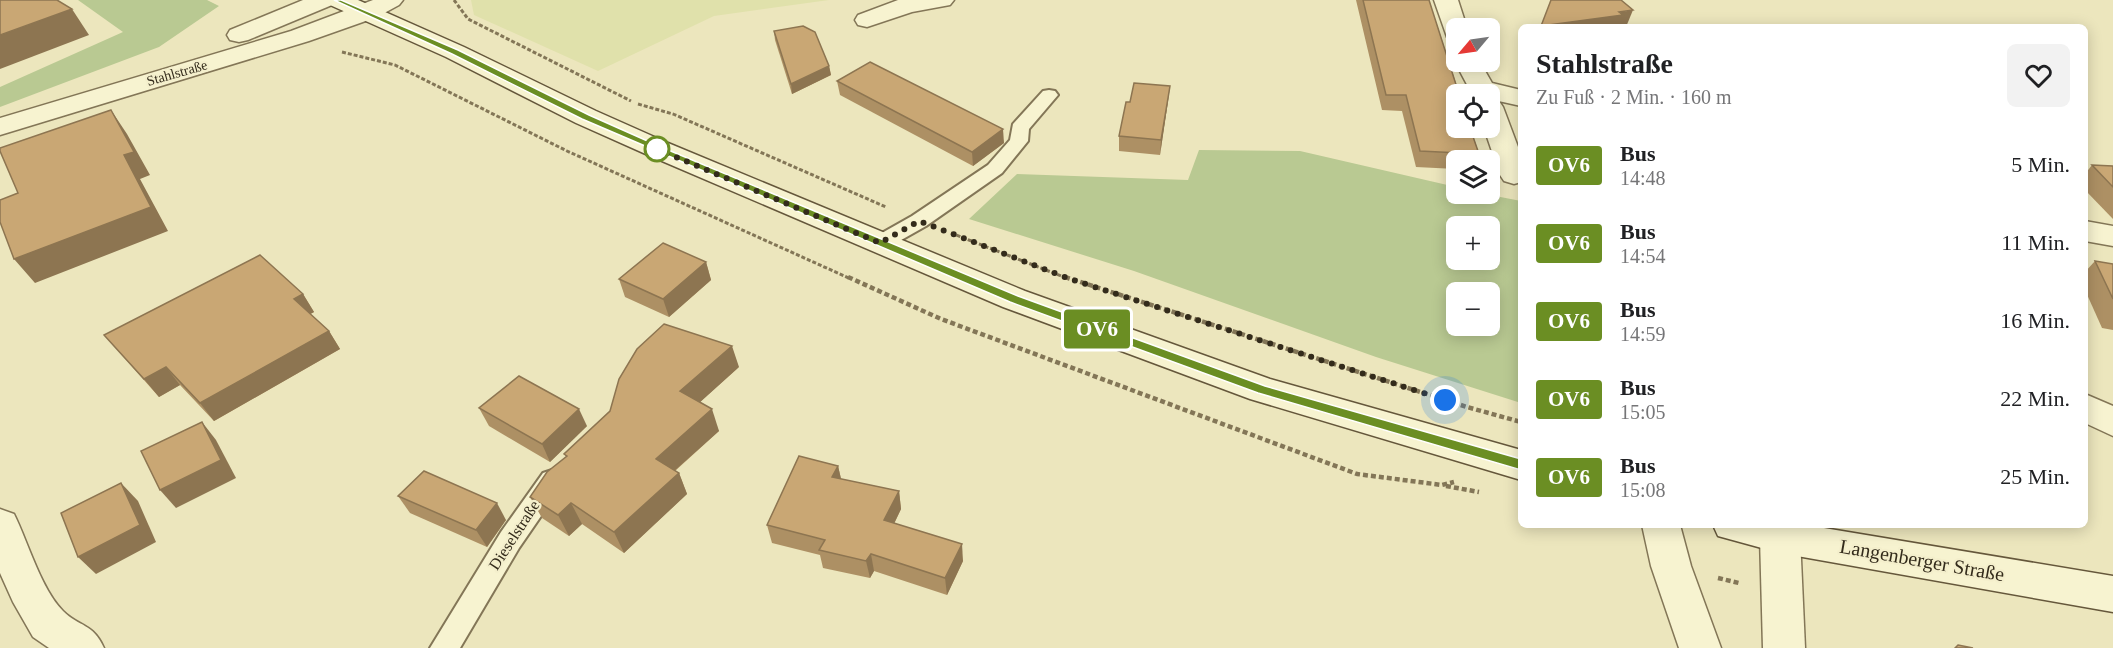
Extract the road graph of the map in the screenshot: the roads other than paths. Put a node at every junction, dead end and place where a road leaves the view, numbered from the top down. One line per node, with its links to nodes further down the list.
1 (324, 0): 11 (main road, Stahlstraße)
2 (338, 0): 5 (main road)
3 (942, 0): 7 (main road)
4 (1446, 0): 6 (main road)
5 (380, 6): 11 (main road, Stahlstraße); 17 (main road)
6 (1452, 18)
7 (867, 20)
8 (1049, 95): 17 (lane)
9 (1500, 97): 10 (main road)
10 (1518, 98)
11 (54, 109): 12 (main road, Stahlstraße)
12 (0, 127)
13 (1500, 136): 14 (main road)
14 (1514, 175)
15 (2088, 232): 16 (main road)
16 (2113, 236)
17 (880, 243): 20 (main road)
18 (2088, 409): 19 (main road)
19 (2113, 422)
20 (1518, 464)
21 (566, 466): 28 (lane, Dieselstraße)
22 (0, 525): 27 (main road)
23 (1662, 528): 29 (main road)
24 (1743, 528): 25 (main road, Langenberger Straße)
25 (1780, 537): 26 (main road, Langenberger Straße); 30 (main road)
26 (2113, 594)
27 (83, 648)
28 (444, 648)
29 (1700, 648)
30 (1784, 648)

